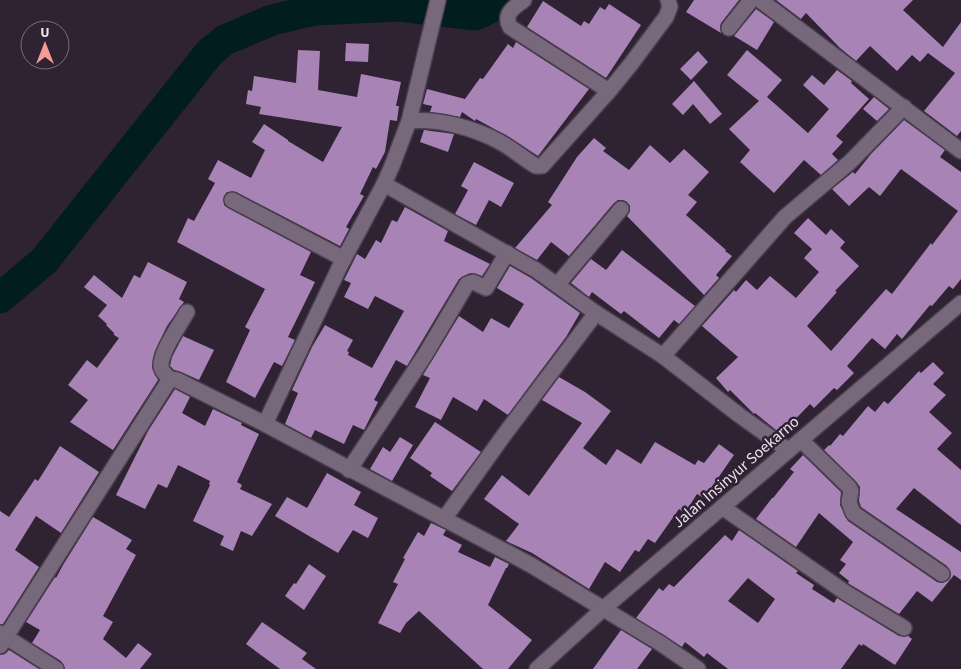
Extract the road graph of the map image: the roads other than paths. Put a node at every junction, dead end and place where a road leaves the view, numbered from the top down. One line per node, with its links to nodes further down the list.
1 (438, 0): 9 (street)
2 (524, 0): 7 (street)
3 (668, 0): 7 (street)
4 (751, 0): 6 (street)
5 (760, 0): 8 (street)
6 (730, 28)
7 (609, 91): 9 (street)
8 (904, 107): 10 (street); 20 (street)
9 (409, 121): 11 (street)
10 (961, 151)
11 (384, 184): 14 (street); 15 (street)
12 (232, 200): 15 (street)
13 (621, 209): 16 (street)
14 (507, 253): 16 (street); 25 (street)
15 (344, 259): 22 (street)
16 (557, 285): 19 (street)
17 (961, 303): 23 (street, Jalan Insinyur Soekarno)
18 (187, 312): 21 (street)
19 (596, 313): 20 (street); 27 (street)
20 (663, 356): 24 (street)
21 (170, 379): 22 (street); 31 (street)
22 (265, 424): 25 (street)
23 (801, 440): 24 (street, Jalan Insinyur Soekarno); 28 (street)
24 (788, 450): 26 (street, Jalan Insinyur Soekarno)
25 (349, 470): 27 (street)
26 (722, 507): 29 (street, Jalan Insinyur Soekarno); 30 (street)
27 (444, 519): 29 (street)
28 (942, 574)
29 (603, 609): 33 (street, Jalan Insinyur Soekarno); 34 (street)
30 (904, 628)
31 (2, 639): 32 (street)
32 (56, 669)
33 (536, 669)
34 (698, 669)

